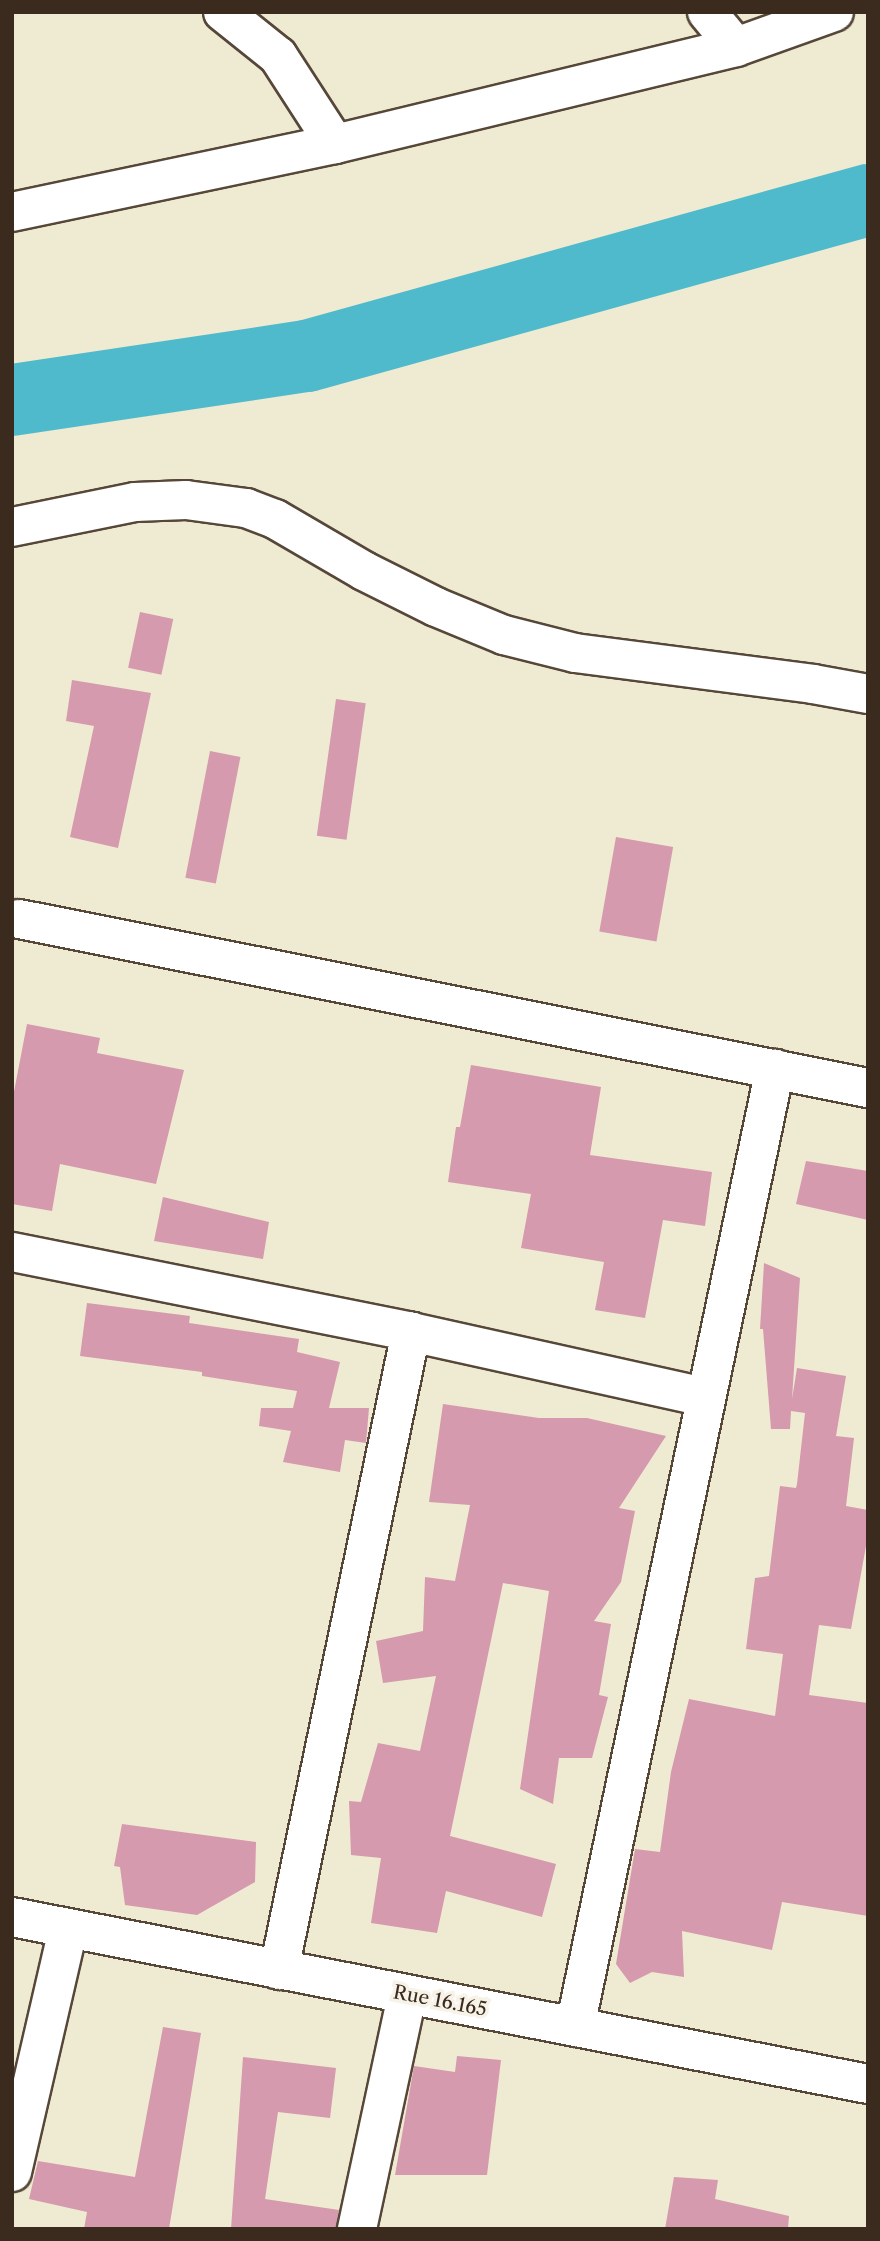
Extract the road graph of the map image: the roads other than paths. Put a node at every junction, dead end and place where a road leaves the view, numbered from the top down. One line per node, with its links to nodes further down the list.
1 (223, 12): 5 (street)
2 (707, 12): 4 (street)
3 (834, 12): 4 (street)
4 (736, 47): 5 (street)
5 (335, 144): 6 (street)
6 (12, 212)
7 (12, 527): 8 (street)
8 (868, 694)
9 (19, 919): 10 (street)
10 (775, 1069): 11 (street); 14 (street)
11 (868, 1088)
12 (12, 1252): 13 (street)
13 (411, 1332): 14 (street); 17 (street)
14 (705, 1397): 19 (street)
15 (12, 1917): 16 (street, Rue 16.165)
16 (68, 1930): 17 (street, Rue 16.165); 21 (street)
17 (279, 1970): 18 (street, Rue 16.165)
18 (407, 1995): 19 (street, Rue 16.165); 22 (street)
19 (575, 2027): 20 (street, Rue 16.165)
20 (868, 2084)
21 (12, 2172)
22 (358, 2229)

